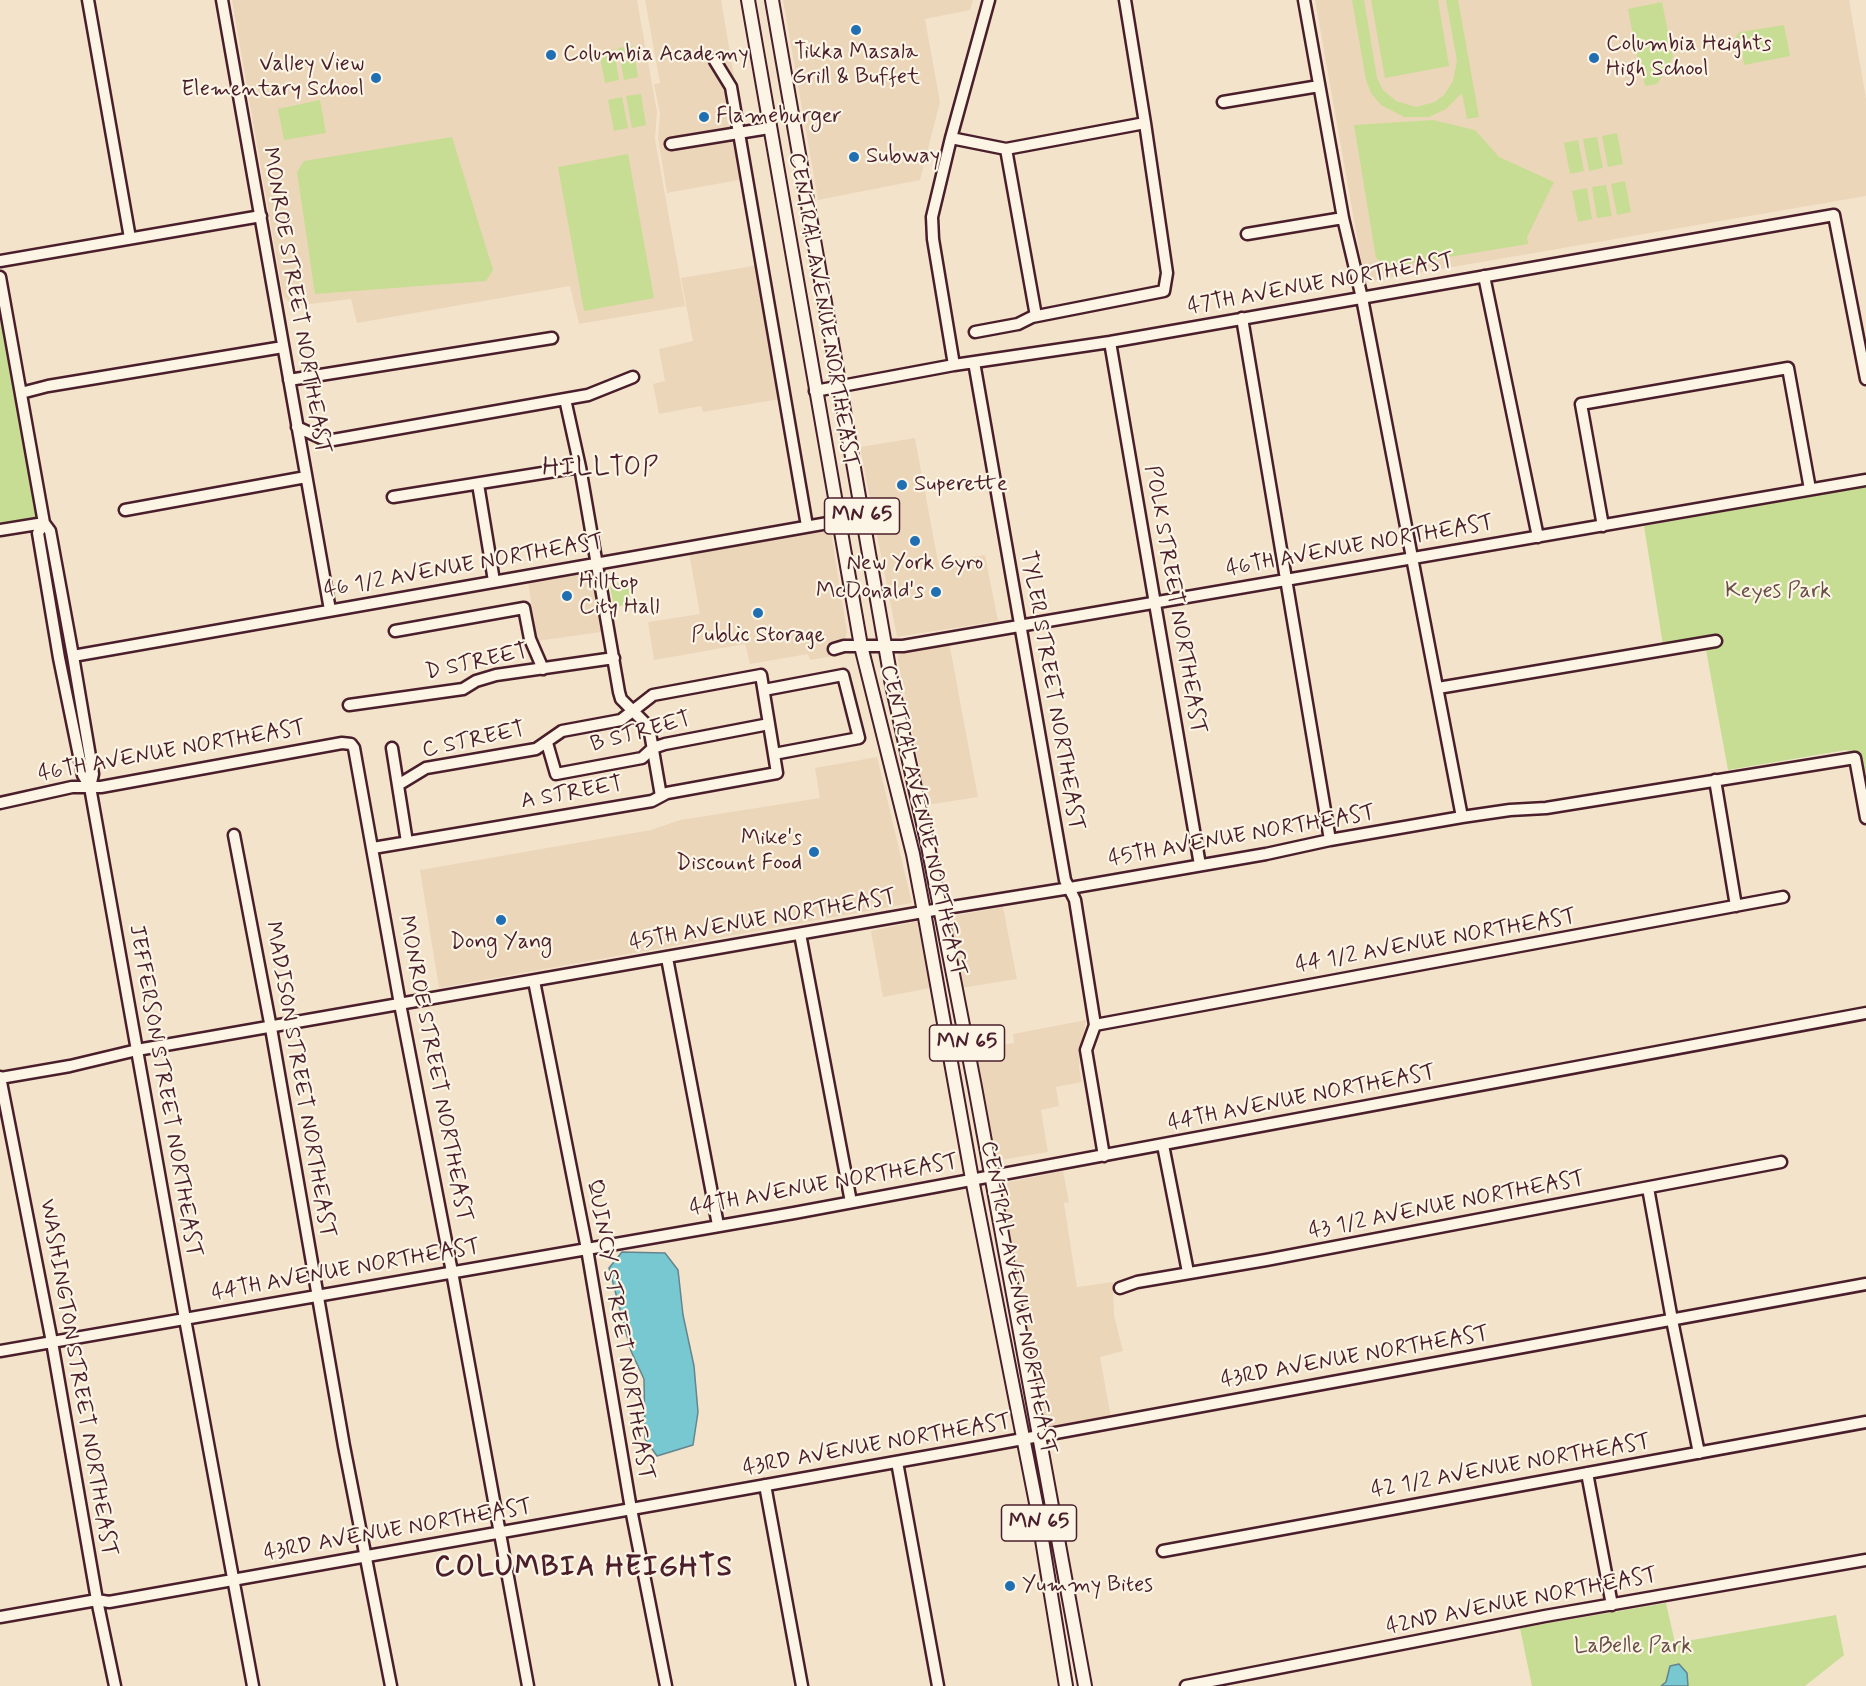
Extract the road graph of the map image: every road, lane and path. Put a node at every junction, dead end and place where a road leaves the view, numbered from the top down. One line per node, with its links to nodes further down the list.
1 (88, 0): 20 (street)
2 (222, 0): 17 (street, MONROE STREET NORTHEAST)
3 (748, 0): 12 (main road, CENTRAL AVENUE NORTHEAST / MN 65)
4 (772, 0): 36 (main road, CENTRAL AVENUE NORTHEAST / MN 65)
5 (989, 0): 14 (street)
6 (1125, 0): 11 (street)
7 (1304, 0): 9 (street)
8 (715, 61): 13 (street)
9 (1319, 86): 10 (street); 18 (street)
10 (1223, 102)
11 (1145, 123): 16 (street); 25 (street)
12 (769, 128): 13 (street); 37 (main road, CENTRAL AVENUE NORTHEAST / MN 65)
13 (740, 133): 15 (street); 51 (street)
14 (951, 138): 16 (street); 32 (street)
15 (671, 144)
16 (1006, 149): 25 (street)
17 (261, 216): 20 (street); 30 (street, MONROE STREET NORTHEAST)
18 (1343, 218): 19 (street); 24 (street)
19 (1247, 234)
20 (130, 238): 21 (street)
21 (0, 261)
22 (1484, 276): 24 (street, 47TH AVENUE NORTHEAST); 34 (street, 47TH AVENUE NORTHEAST); 54 (street)
23 (0, 277): 38 (street, JEFFERSON STREET NORTHEAST)
24 (1362, 298): 26 (street, 47TH AVENUE NORTHEAST); 55 (street)
25 (1036, 316): 27 (street)
26 (1242, 318): 29 (street, 47TH AVENUE NORTHEAST); 57 (street)
27 (975, 332)
28 (552, 338): 35 (street)
29 (1110, 342): 31 (street, 47TH AVENUE NORTHEAST); 59 (street, POLK STREET NORTHEAST)
30 (283, 347): 35 (street, MONROE STREET NORTHEAST); 38 (street)
31 (974, 362): 32 (street, 47TH AVENUE NORTHEAST); 61 (street, TYLER STREET NORTHEAST)
32 (954, 365): 36 (street, 47TH AVENUE NORTHEAST)
33 (633, 377): 39 (street)
34 (1866, 379)
35 (289, 380): 40 (street, MONROE STREET NORTHEAST)
36 (839, 386): 37 (street, 47TH AVENUE NORTHEAST); 48 (main road, CENTRAL AVENUE NORTHEAST / MN 65)
37 (815, 391): 49 (main road, CENTRAL AVENUE NORTHEAST / MN 65)
38 (21, 393): 50 (street, JEFFERSON STREET NORTHEAST)
39 (566, 399): 40 (street); 41 (street)
40 (297, 427): 42 (street, MONROE STREET NORTHEAST)
41 (580, 467): 44 (street); 56 (street)
42 (306, 477): 47 (street); 60 (street, MONROE STREET NORTHEAST)
43 (1866, 480): 45 (street, 46TH AVENUE NORTHEAST)
44 (478, 484): 46 (street); 58 (street)
45 (1810, 489): 52 (street, 46TH AVENUE NORTHEAST); 52 (street)
46 (393, 497)
47 (125, 510)
48 (862, 517): 49 (street, 46 1/2 AVENUE NORTHEAST); 65 (main road, CENTRAL AVENUE NORTHEAST / MN 65)
49 (838, 521): 51 (street, 46 1/2 AVENUE NORTHEAST); 64 (main road, CENTRAL AVENUE NORTHEAST / MN 65)
50 (44, 523): 53 (street); 67 (street, JEFFERSON STREET NORTHEAST); 82 (street, JEFFERSON STREET NORTHEAST)
51 (807, 526): 56 (street, 46 1/2 AVENUE NORTHEAST)
52 (1603, 526): 54 (street, 46TH AVENUE NORTHEAST)
53 (0, 530)
54 (1538, 537): 55 (street, 46TH AVENUE NORTHEAST)
55 (1412, 558): 57 (street, 46TH AVENUE NORTHEAST); 70 (street)
56 (596, 564): 58 (street, 46 1/2 AVENUE NORTHEAST); 68 (street)
57 (1286, 580): 59 (street, 46TH AVENUE NORTHEAST); 88 (street)
58 (495, 581): 60 (street, 46 1/2 AVENUE NORTHEAST)
59 (1155, 602): 61 (street, 46TH AVENUE NORTHEAST); 91 (street, POLK STREET NORTHEAST)
60 (330, 610): 67 (street, 46 1/2 AVENUE NORTHEAST)
61 (1020, 625): 65 (street, 46TH AVENUE NORTHEAST); 92 (street, TYLER STREET NORTHEAST)
62 (395, 631): 69 (street)
63 (1716, 641): 70 (street)
64 (861, 646): 65 (street, 46TH AVENUE NORTHEAST); 66 (street, 46TH AVENUE NORTHEAST); 96 (main road, CENTRAL AVENUE NORTHEAST / MN 65)
65 (885, 646): 95 (main road, CENTRAL AVENUE NORTHEAST / MN 65)
66 (834, 649)
67 (73, 656): 82 (street, JEFFERSON STREET NORTHEAST)
68 (614, 658): 69 (street, D STREET); 73 (street)
69 (543, 669): 72 (street, D STREET)
70 (1438, 688): 85 (street)
71 (764, 690): 73 (street, C STREET); 74 (street); 79 (street)
72 (349, 705)
73 (633, 711): 75 (street, C STREET); 78 (street)
74 (769, 724): 78 (street, B STREET); 79 (street)
75 (547, 743): 78 (street, B STREET); 81 (street, C STREET)
76 (351, 744): 82 (street, 46TH AVENUE NORTHEAST); 90 (street, MONROE STREET NORTHEAST)
77 (392, 748): 81 (street)
78 (653, 748): 83 (street)
79 (774, 754): 83 (street, A STREET)
80 (1716, 780): 85 (street, 45TH AVENUE NORTHEAST); 86 (street, 45TH AVENUE NORTHEAST); 94 (street)
81 (398, 785): 89 (street)
82 (90, 787): 84 (street, 46TH AVENUE NORTHEAST); 104 (street, JEFFERSON STREET NORTHEAST)
83 (661, 796): 89 (street, A STREET)
84 (0, 803)
85 (1462, 817): 88 (street, 45TH AVENUE NORTHEAST)
86 (1866, 818)
87 (234, 834): 103 (street, MADISON STREET NORTHEAST)
88 (1330, 840): 91 (street, 45TH AVENUE NORTHEAST)
89 (407, 842): 90 (street, A STREET)
90 (373, 849): 100 (street, MONROE STREET NORTHEAST)
91 (1200, 865): 92 (street, 45TH AVENUE NORTHEAST)
92 (1070, 888): 95 (street, 45TH AVENUE NORTHEAST); 102 (street, TYLER STREET NORTHEAST)
93 (1783, 897): 94 (street, 44 1/2 AVENUE NORTHEAST)
94 (1736, 906): 102 (street, 44 1/2 AVENUE NORTHEAST)
95 (940, 909): 96 (street, 45TH AVENUE NORTHEAST); 109 (main road, CENTRAL AVENUE NORTHEAST / MN 65)
96 (924, 912): 97 (street, 45TH AVENUE NORTHEAST); 110 (main road, CENTRAL AVENUE NORTHEAST / MN 65)
97 (800, 934): 98 (street, 45TH AVENUE NORTHEAST); 112 (street)
98 (667, 958): 99 (street, 45TH AVENUE NORTHEAST); 113 (street)
99 (534, 981): 100 (street, 45TH AVENUE NORTHEAST); 114 (street, QUINCY STREET NORTHEAST)
100 (400, 1004): 103 (street, 45TH AVENUE NORTHEAST); 115 (street, MONROE STREET NORTHEAST)
101 (1866, 1013): 106 (street, 44TH AVENUE NORTHEAST)
102 (1095, 1025): 107 (street)
103 (271, 1028): 104 (street, 45TH AVENUE NORTHEAST); 119 (street, MADISON STREET NORTHEAST)
104 (137, 1050): 105 (street, 45TH AVENUE NORTHEAST); 120 (street, JEFFERSON STREET NORTHEAST)
105 (0, 1078): 122 (street, WASHINGTON STREET NORTHEAST)
106 (1163, 1145): 107 (street, 44TH AVENUE NORTHEAST); 116 (street)
107 (1104, 1156): 109 (street, 44TH AVENUE NORTHEAST)
108 (1781, 1162): 111 (street, 43 1/2 AVENUE NORTHEAST)
109 (992, 1176): 110 (street, 44TH AVENUE NORTHEAST); 125 (main road, CENTRAL AVENUE NORTHEAST / MN 65)
110 (972, 1179): 112 (street, 44TH AVENUE NORTHEAST); 126 (main road, CENTRAL AVENUE NORTHEAST / MN 65)
111 (1648, 1188): 116 (street, 43 1/2 AVENUE NORTHEAST); 121 (street)
112 (851, 1202): 113 (street, 44TH AVENUE NORTHEAST)
113 (718, 1225): 114 (street, 44TH AVENUE NORTHEAST)
114 (587, 1249): 115 (street, 44TH AVENUE NORTHEAST); 131 (street, QUINCY STREET NORTHEAST)
115 (452, 1272): 119 (street, 44TH AVENUE NORTHEAST); 132 (street, MONROE STREET NORTHEAST)
116 (1188, 1272): 118 (street, 43 1/2 AVENUE NORTHEAST)
117 (1866, 1284): 121 (street, 43RD AVENUE NORTHEAST)
118 (1120, 1288)
119 (318, 1296): 120 (street, 44TH AVENUE NORTHEAST); 134 (street, MADISON STREET NORTHEAST)
120 (185, 1319): 122 (street, 44TH AVENUE NORTHEAST); 136 (street, JEFFERSON STREET NORTHEAST)
121 (1672, 1320): 125 (street, 43RD AVENUE NORTHEAST); 127 (street)
122 (52, 1342): 123 (street, 44TH AVENUE NORTHEAST); 137 (street, WASHINGTON STREET NORTHEAST)
123 (0, 1351)
124 (1866, 1422): 127 (street, 42 1/2 AVENUE NORTHEAST)
125 (1039, 1436): 126 (street, 43RD AVENUE NORTHEAST); 148 (main road, CENTRAL AVENUE NORTHEAST / MN 65)
126 (1023, 1439): 128 (street, 43RD AVENUE NORTHEAST); 147 (main road, CENTRAL AVENUE NORTHEAST / MN 65)
127 (1699, 1453): 129 (street, 42 1/2 AVENUE NORTHEAST)
128 (897, 1462): 130 (street, 43RD AVENUE NORTHEAST); 146 (street)
129 (1587, 1473): 133 (street, 42 1/2 AVENUE NORTHEAST); 138 (street)
130 (765, 1485): 131 (street, 43RD AVENUE NORTHEAST); 145 (street)
131 (631, 1509): 132 (street, 43RD AVENUE NORTHEAST); 144 (street, QUINCY STREET NORTHEAST)
132 (501, 1532): 134 (street, 43RD AVENUE NORTHEAST); 143 (street, MONROE STREET NORTHEAST)
133 (1163, 1551)
134 (366, 1556): 136 (street, 43RD AVENUE NORTHEAST); 142 (street, MADISON STREET NORTHEAST)
135 (1866, 1560): 138 (street, 42ND AVENUE NORTHEAST)
136 (233, 1580): 137 (street, 43RD AVENUE NORTHEAST); 141 (street, JEFFERSON STREET NORTHEAST)
137 (97, 1600): 139 (street, 43RD AVENUE NORTHEAST); 140 (street, WASHINGTON STREET NORTHEAST)
138 (1612, 1605): 149 (street, 42ND AVENUE NORTHEAST)
139 (0, 1617)
140 (115, 1686)
141 (253, 1686)
142 (391, 1686)
143 (528, 1686)
144 (666, 1686)
145 (802, 1686)
146 (938, 1686)
147 (1066, 1686)
148 (1085, 1686)
149 (1186, 1686)

